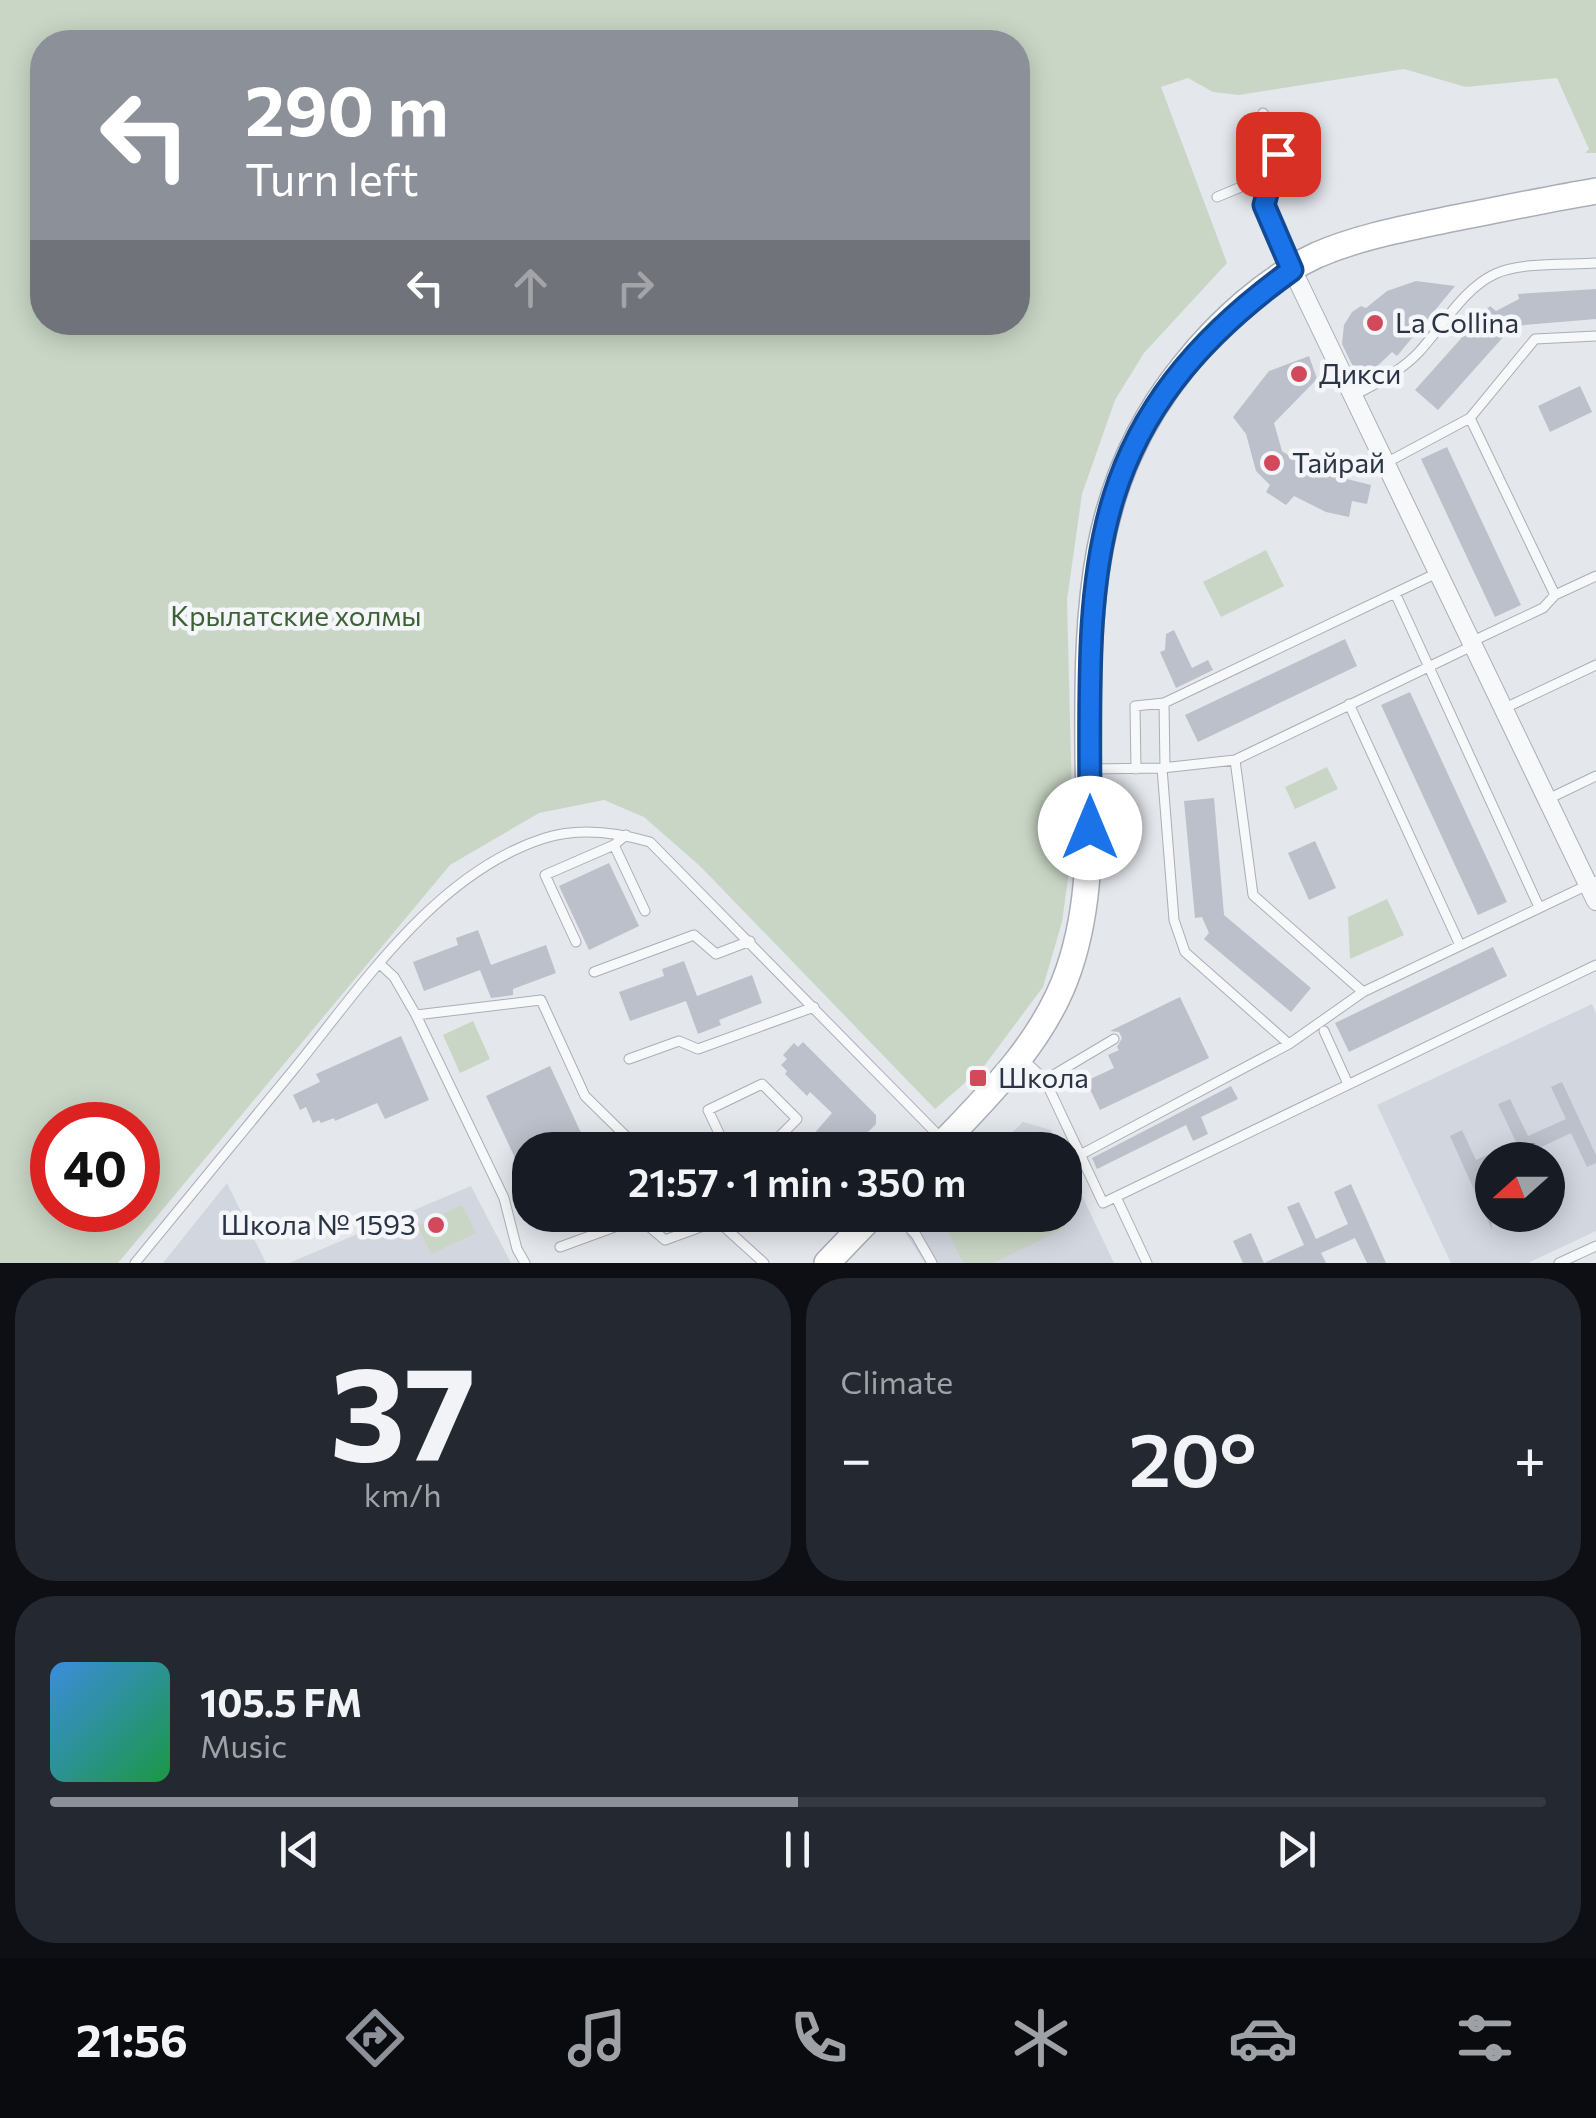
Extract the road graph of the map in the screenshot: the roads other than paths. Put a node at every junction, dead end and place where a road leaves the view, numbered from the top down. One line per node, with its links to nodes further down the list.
1 (1263, 113): 2 (lane)
2 (1272, 174): 4 (lane); 6 (lane)
3 (1596, 190): 6 (street)
4 (1217, 196)
5 (1596, 262): 8 (lane)
6 (1292, 270): 8 (street); 23 (street)
7 (1596, 336): 9 (lane)
8 (1352, 396): 10 (street)
9 (1470, 418): 10 (lane); 14 (lane)
10 (1384, 464): 11 (street)
11 (1437, 573): 13 (lane); 15 (street)
12 (1596, 576): 14 (lane)
13 (1395, 593): 17 (lane); 18 (lane)
14 (1555, 594): 15 (lane)
15 (1471, 644): 17 (lane); 20 (street)
16 (1596, 664): 20 (lane)
17 (1429, 666): 19 (lane); 30 (lane)
18 (1164, 703): 22 (lane); 24 (lane)
19 (1349, 704): 21 (lane); 34 (lane)
20 (1502, 710): 26 (street)
21 (1235, 760): 22 (lane); 38 (lane)
22 (1164, 768): 24 (lane); 43 (lane)
23 (1089, 769): 24 (lane); 44 (street)
24 (1136, 769)
25 (1596, 776): 26 (lane)
26 (1546, 800): 29 (street)
27 (626, 835): 28 (lane); 32 (lane); 35 (lane)
28 (614, 844): 31 (lane); 33 (lane)
29 (1593, 889): 30 (lane)
30 (1539, 906): 34 (lane)
31 (645, 911)
32 (750, 941): 37 (lane); 39 (lane)
33 (576, 942)
34 (1459, 943): 38 (lane)
35 (380, 964): 40 (lane); 65 (lane)
36 (1596, 965): 47 (lane)
37 (594, 972)
38 (1363, 992): 43 (lane)
39 (814, 1007): 45 (lane); 51 (lane)
40 (416, 1015): 48 (lane); 66 (lane)
41 (1324, 1031): 47 (lane)
42 (1114, 1039): 46 (lane)
43 (1289, 1044): 54 (lane)
44 (1020, 1056): 46 (lane); 52 (street)
45 (630, 1059)
46 (1045, 1080): 53 (lane)
47 (1348, 1084): 56 (lane)
48 (622, 1132)
49 (718, 1132): 50 (lane)
50 (783, 1132)
51 (928, 1132)
52 (952, 1132)
53 (1070, 1132)
54 (1082, 1153)
55 (1082, 1158): 56 (lane)
56 (1116, 1197): 70 (lane)
57 (602, 1232): 64 (lane)
58 (656, 1232): 59 (lane)
59 (683, 1232)
60 (730, 1232): 67 (lane)
61 (857, 1232): 68 (street)
62 (913, 1232): 69 (lane)
63 (1596, 1246): 71 (lane)
64 (560, 1248)
65 (135, 1263)
66 (525, 1263)
67 (764, 1263)
68 (828, 1263)
69 (932, 1263)
70 (1147, 1263)
71 (1559, 1263)

